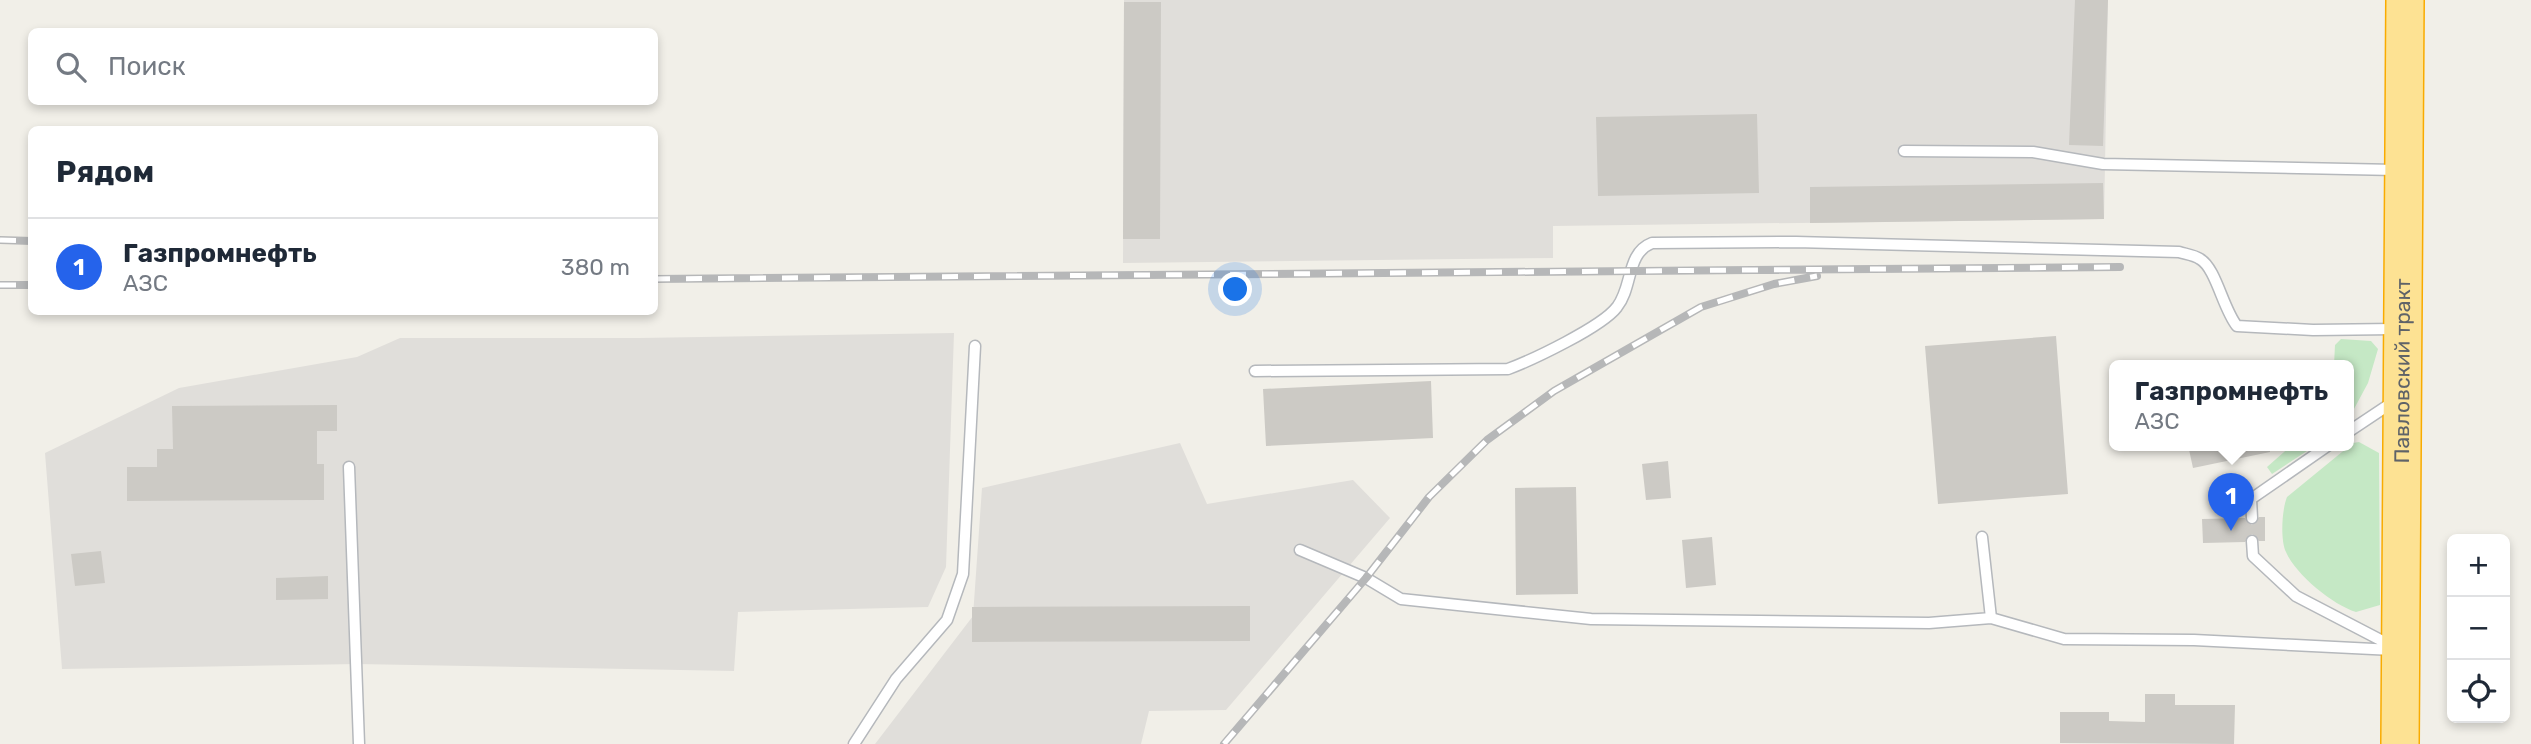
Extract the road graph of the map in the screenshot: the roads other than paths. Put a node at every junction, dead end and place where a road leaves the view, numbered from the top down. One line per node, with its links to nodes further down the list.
1 (2404, 0): 3 (highway, Павловский тракт)
2 (1904, 151): 3 (lane)
3 (2403, 170): 4 (highway, Павловский тракт)
4 (2402, 329): 6 (lane); 7 (highway, Павловский тракт)
5 (975, 345): 18 (lane)
6 (1255, 371)
7 (2402, 395): 8 (lane); 16 (highway, Павловский тракт)
8 (2354, 428)
9 (2320, 451): 11 (lane)
10 (349, 467): 17 (lane)
11 (2252, 518)
12 (1982, 537): 15 (lane)
13 (2252, 541): 16 (lane)
14 (1300, 550): 15 (lane)
15 (1991, 618): 16 (lane)
16 (2401, 650): 19 (highway, Павловский тракт)
17 (359, 744)
18 (854, 744)
19 (2400, 744)

